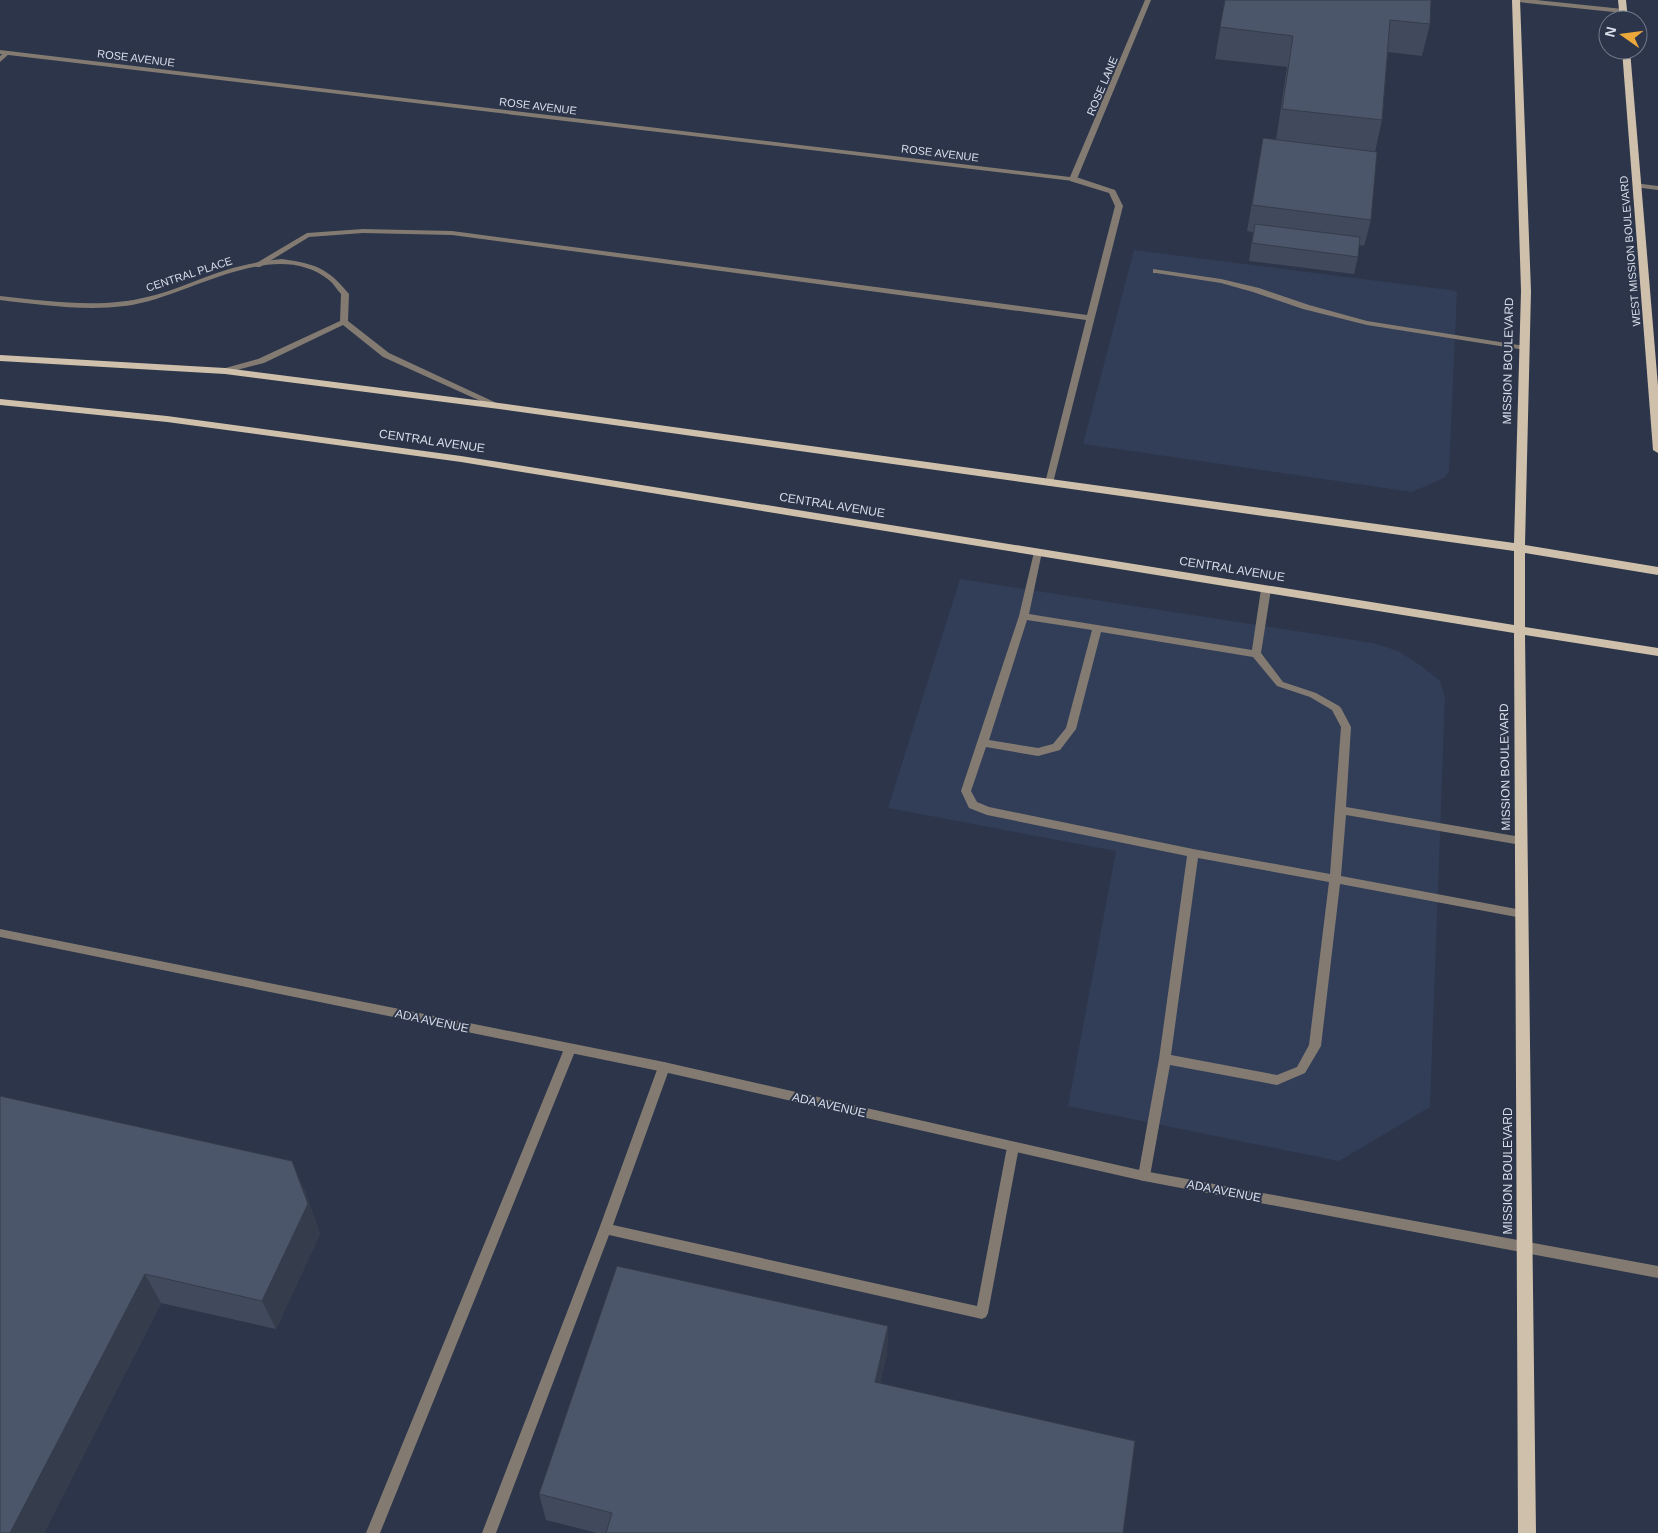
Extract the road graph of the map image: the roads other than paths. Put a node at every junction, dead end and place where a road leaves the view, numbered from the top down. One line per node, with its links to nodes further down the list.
1 (1148, 0): 7 (street, ROSE LANE)
2 (1517, 0): 3 (street); 15 (main road, MISSION BOULEVARD)
3 (1613, 10)
4 (4, 53): 5 (street); 7 (street, ROSE AVENUE)
5 (0, 60)
6 (1627, 60): 8 (main road, WEST MISSION BOULEVARD)
7 (1073, 179): 13 (street, ROSE AVENUE)
8 (1637, 185): 9 (street); 20 (main road, WEST MISSION BOULEVARD)
9 (1658, 188)
10 (257, 265): 12 (street, CENTRAL PLACE); 13 (street); 14 (street, CENTRAL PLACE)
11 (1156, 270): 15 (street)
12 (0, 298)
13 (1090, 318): 21 (street, ROSE AVENUE)
14 (344, 322): 17 (street); 19 (street)
15 (1525, 348): 22 (main road, MISSION BOULEVARD)
16 (0, 358): 17 (main road)
17 (225, 371): 19 (main road)
18 (0, 402): 23 (main road, CENTRAL AVENUE)
19 (499, 406): 21 (main road)
20 (1658, 450)
21 (1049, 483): 22 (main road)
22 (1520, 548): 24 (main road); 28 (main road, MISSION BOULEVARD)
23 (1038, 552): 25 (main road, CENTRAL AVENUE); 26 (street)
24 (1658, 571)
25 (1266, 589): 28 (main road, CENTRAL AVENUE); 30 (street)
26 (1024, 616): 27 (street); 31 (street)
27 (1097, 628): 30 (street); 31 (street)
28 (1520, 630): 29 (main road, CENTRAL AVENUE); 33 (main road, MISSION BOULEVARD)
29 (1658, 652)
30 (1256, 654): 32 (street)
31 (982, 742): 34 (street)
32 (1341, 810): 33 (street); 35 (street)
33 (1522, 841): 36 (main road, MISSION BOULEVARD)
34 (1193, 853): 35 (street); 39 (street)
35 (1335, 879): 36 (street); 39 (street)
36 (1522, 914): 44 (main road, MISSION BOULEVARD)
37 (0, 933): 38 (street, ADA AVENUE)
38 (570, 1049): 40 (street, ADA AVENUE); 46 (street)
39 (1165, 1059): 42 (street)
40 (664, 1067): 41 (street, ADA AVENUE); 43 (street)
41 (1013, 1147): 42 (street, ADA AVENUE); 43 (street)
42 (1144, 1176): 44 (street, ADA AVENUE)
43 (606, 1229): 47 (street)
44 (1524, 1248): 45 (street, ADA AVENUE); 48 (main road, MISSION BOULEVARD)
45 (1658, 1272)
46 (373, 1533)
47 (489, 1533)
48 (1527, 1533)

